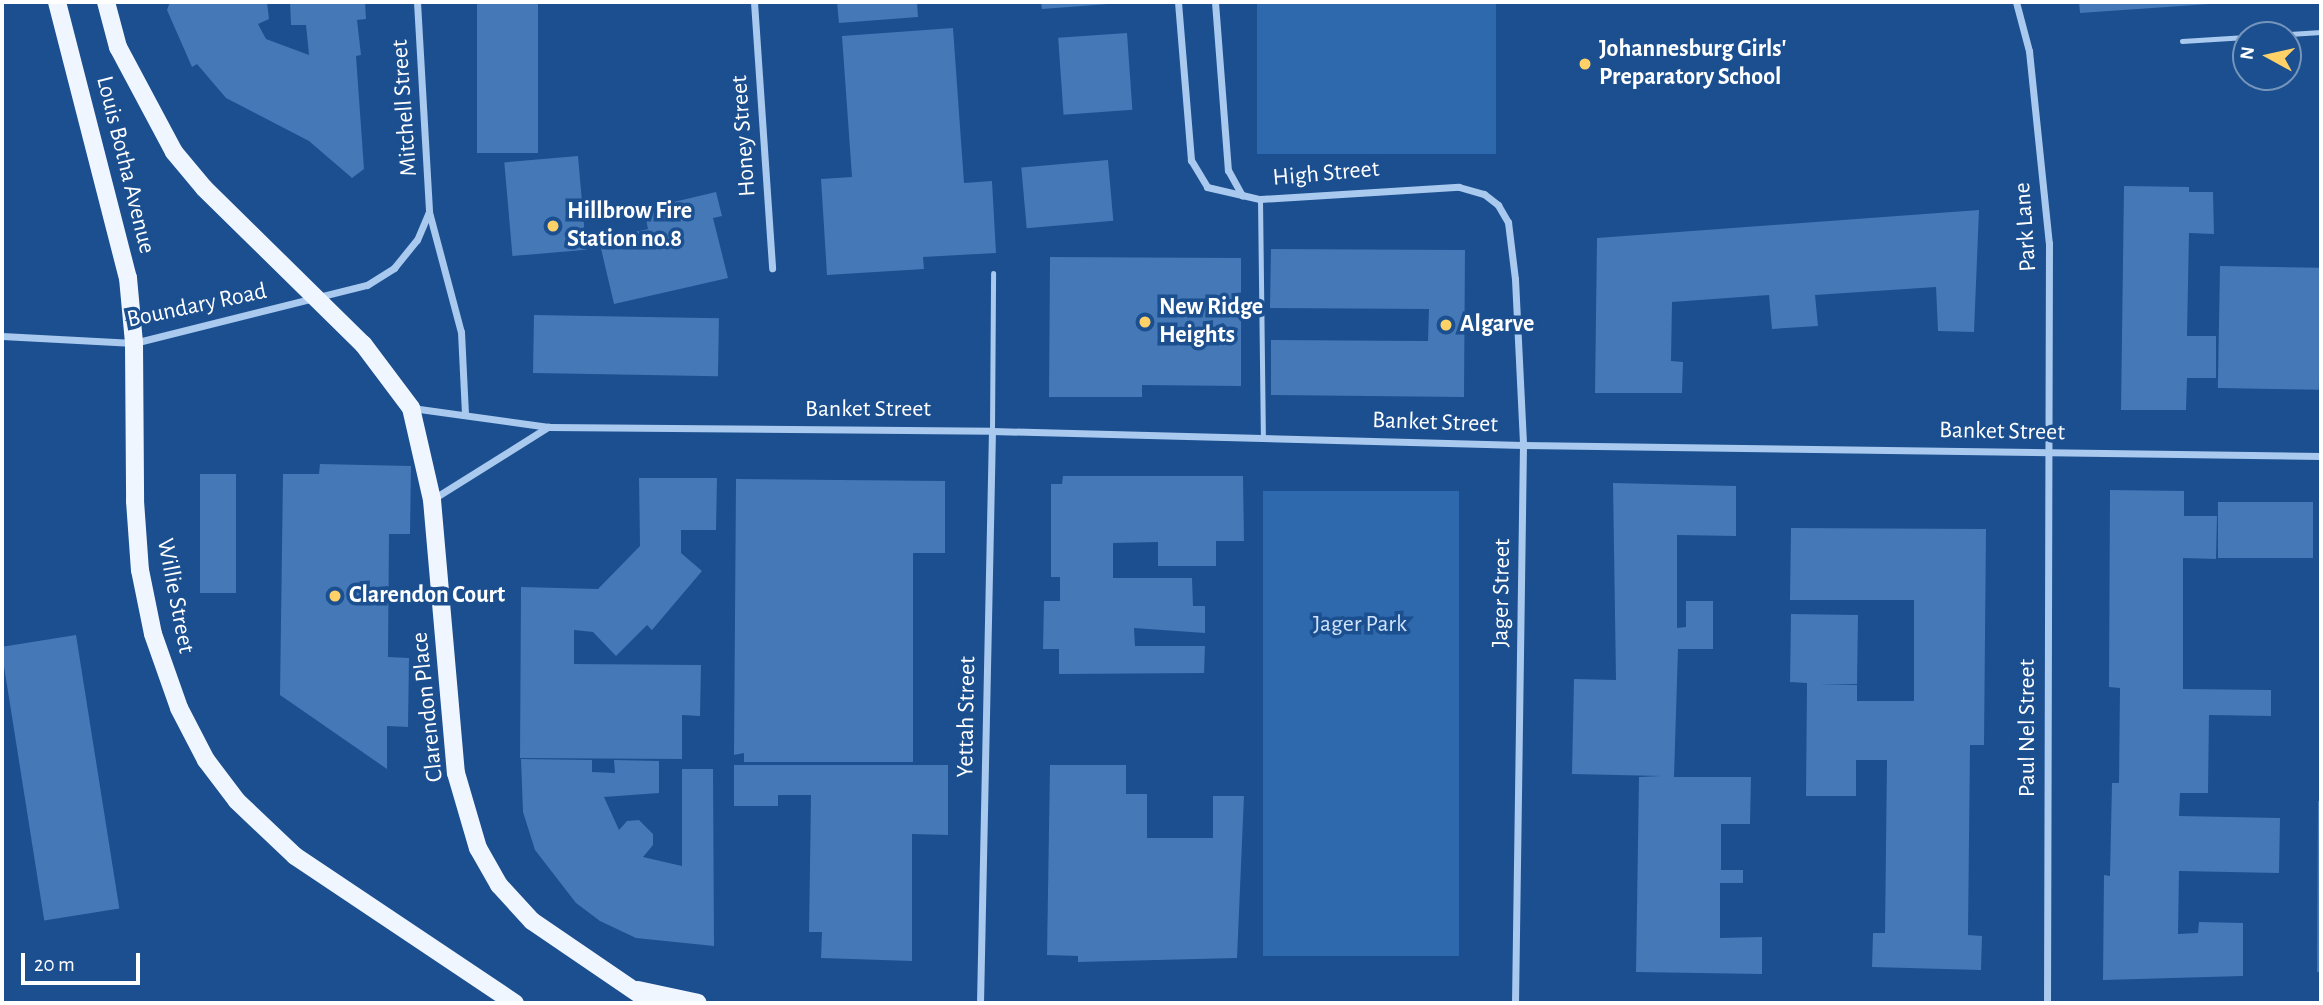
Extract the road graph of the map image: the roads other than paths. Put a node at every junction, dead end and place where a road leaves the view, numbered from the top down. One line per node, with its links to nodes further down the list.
1 (57, 2): 20 (main road, Louis Botha Avenue)
2 (106, 2): 18 (main road, Louis Botha Avenue)
3 (417, 2): 15 (street, Mitchell Street)
4 (754, 2): 16 (street, Honey Street)
5 (1178, 2): 13 (street)
6 (1215, 2): 13 (street, High Street)
7 (2016, 2): 27 (street, Park Lane)
8 (2321, 32): 9 (lane)
9 (2302, 33)
10 (2232, 38): 11 (lane)
11 (2182, 41)
12 (1484, 194): 14 (street, High Street); 26 (street, Jager Street)
13 (1242, 195): 14 (street, High Street)
14 (1260, 199): 25 (lane)
15 (429, 212): 18 (street, Mitchell Street); 22 (street, Mitchell Street)
16 (772, 268)
17 (993, 273): 24 (lane)
18 (316, 299): 20 (street, Boundary Road); 21 (main road)
19 (2, 336): 20 (street, Boundary Road)
20 (134, 343): 31 (main road, Willie Street)
21 (411, 408): 22 (street, Banket Street); 29 (main road, Clarendon Place)
22 (466, 413): 23 (street, Banket Street)
23 (549, 427): 24 (street, Banket Street); 29 (street)
24 (992, 431): 25 (street, Banket Street); 34 (street, Yettah Street)
25 (1263, 438): 26 (street, Banket Street)
26 (1523, 445): 27 (street, Banket Street); 35 (street, Jager Street)
27 (2048, 452): 28 (street, Banket Street); 36 (street, Paul Nel Street)
28 (2321, 456)
29 (432, 500): 30 (main road, Clarendon Place)
30 (631, 989): 32 (main road, Clarendon Place); 33 (main road)
31 (515, 1003)
32 (652, 1003)
33 (698, 1003)
34 (980, 1003)
35 (1515, 1003)
36 (2047, 1003)

